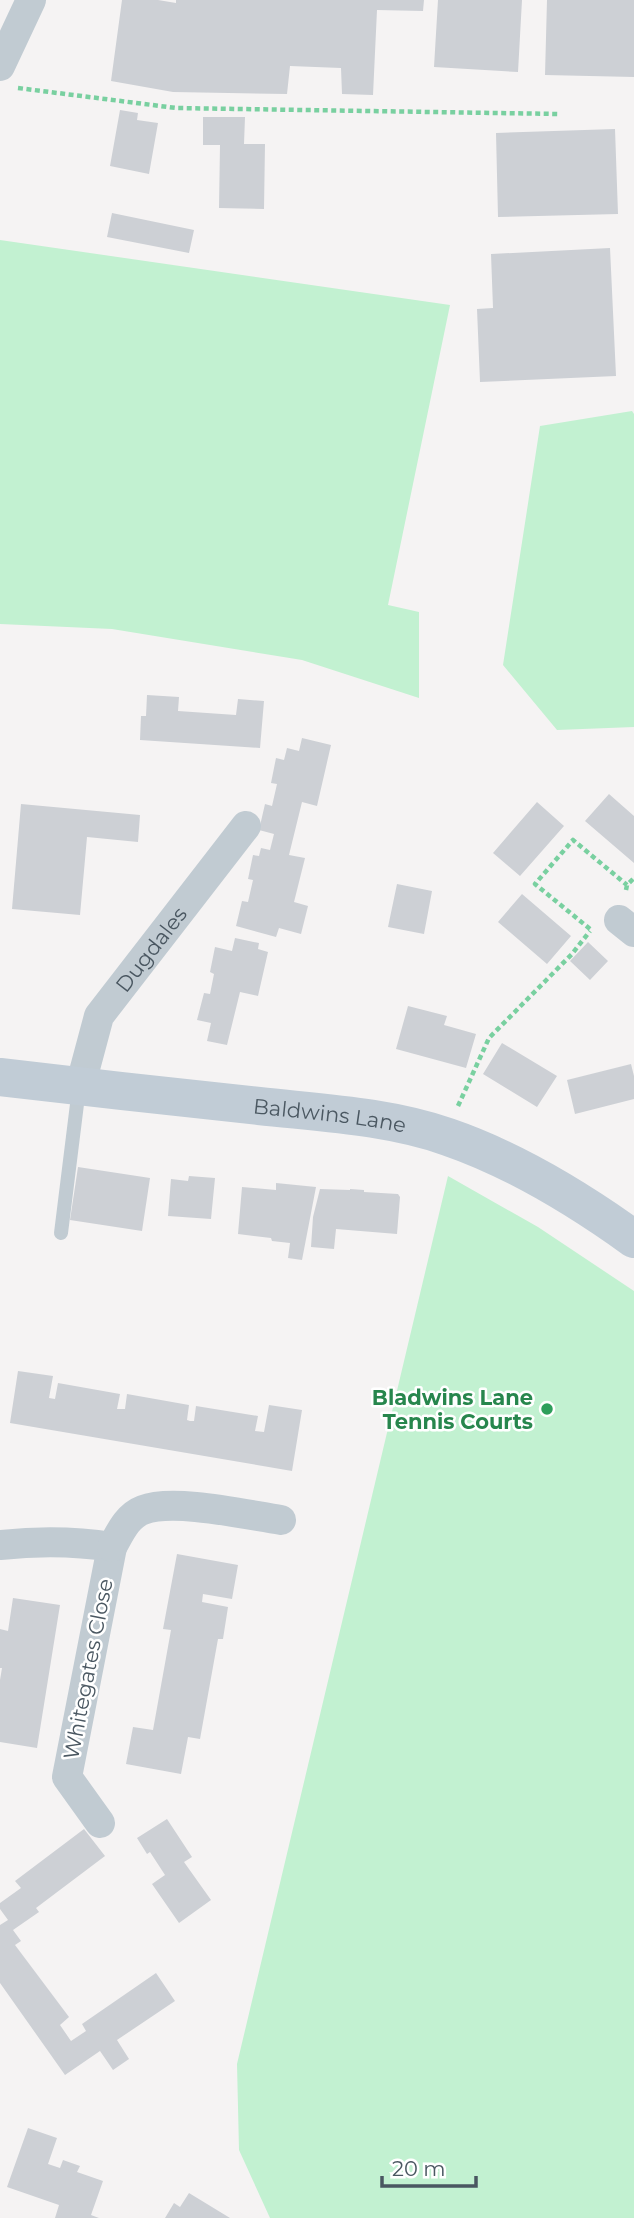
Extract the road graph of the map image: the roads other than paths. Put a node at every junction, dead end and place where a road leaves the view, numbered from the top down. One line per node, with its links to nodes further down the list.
1 (32, 0): 2 (street)
2 (7, 77)
3 (246, 826): 5 (street, Dugdales)
4 (0, 1077): 5 (street, Baldwins Lane)
5 (79, 1087): 6 (lane); 7 (street, Baldwins Lane)
6 (61, 1233)
7 (633, 1236)
8 (281, 1520): 10 (street, Whitegates Close)
9 (0, 1545): 10 (street)
10 (112, 1547): 11 (street, Whitegates Close)
11 (100, 1823)

